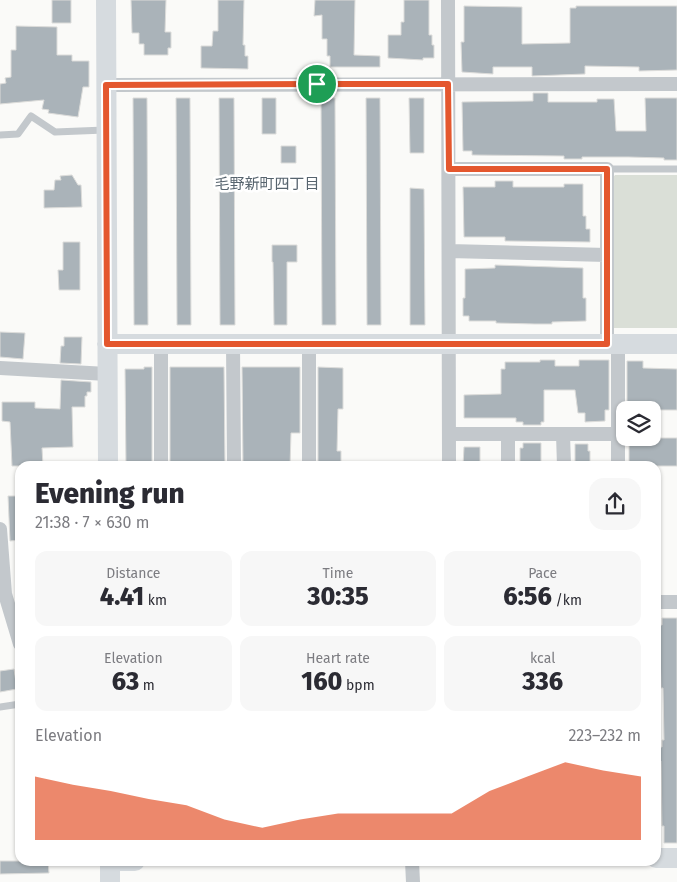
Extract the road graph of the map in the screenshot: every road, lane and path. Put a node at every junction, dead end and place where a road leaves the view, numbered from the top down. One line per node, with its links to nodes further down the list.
1 (106, 0): 5 (street)
2 (448, 0): 3 (street)
3 (448, 84): 4 (street); 5 (street); 8 (street)
4 (677, 84)
5 (106, 85): 6 (street)
6 (106, 130): 7 (lane); 13 (street)
7 (0, 135)
8 (449, 169): 9 (street); 11 (street)
9 (607, 169): 10 (lane); 12 (street)
10 (677, 169)
11 (449, 251): 12 (street); 17 (street)
12 (607, 255): 18 (street)
13 (107, 344): 14 (street); 21 (street)
14 (161, 344): 15 (street); 29 (street)
15 (233, 344): 16 (street); 30 (street)
16 (309, 344): 17 (street); 31 (street)
17 (449, 344): 18 (street); 23 (street)
18 (613, 344): 19 (street); 22 (street)
19 (677, 344)
20 (0, 368): 21 (street)
21 (107, 374): 28 (street)
22 (616, 401)
23 (449, 434): 24 (street); 32 (street)
24 (508, 434): 25 (street); 33 (street)
25 (563, 434): 26 (street); 34 (street)
26 (616, 434)
27 (618, 446): 35 (street)
28 (108, 461)
29 (161, 461)
30 (234, 461)
31 (309, 461)
32 (450, 461)
33 (508, 461)
34 (564, 461)
35 (618, 461)
36 (0, 529): 37 (street)
37 (2, 594): 40 (street)
38 (661, 602): 39 (street)
39 (677, 602)
40 (15, 630)
41 (15, 704): 42 (lane)
42 (0, 706)
43 (661, 858): 44 (street)
44 (677, 858)
45 (110, 866): 47 (street)
46 (412, 866): 48 (street)
47 (110, 882)
48 (413, 882)

